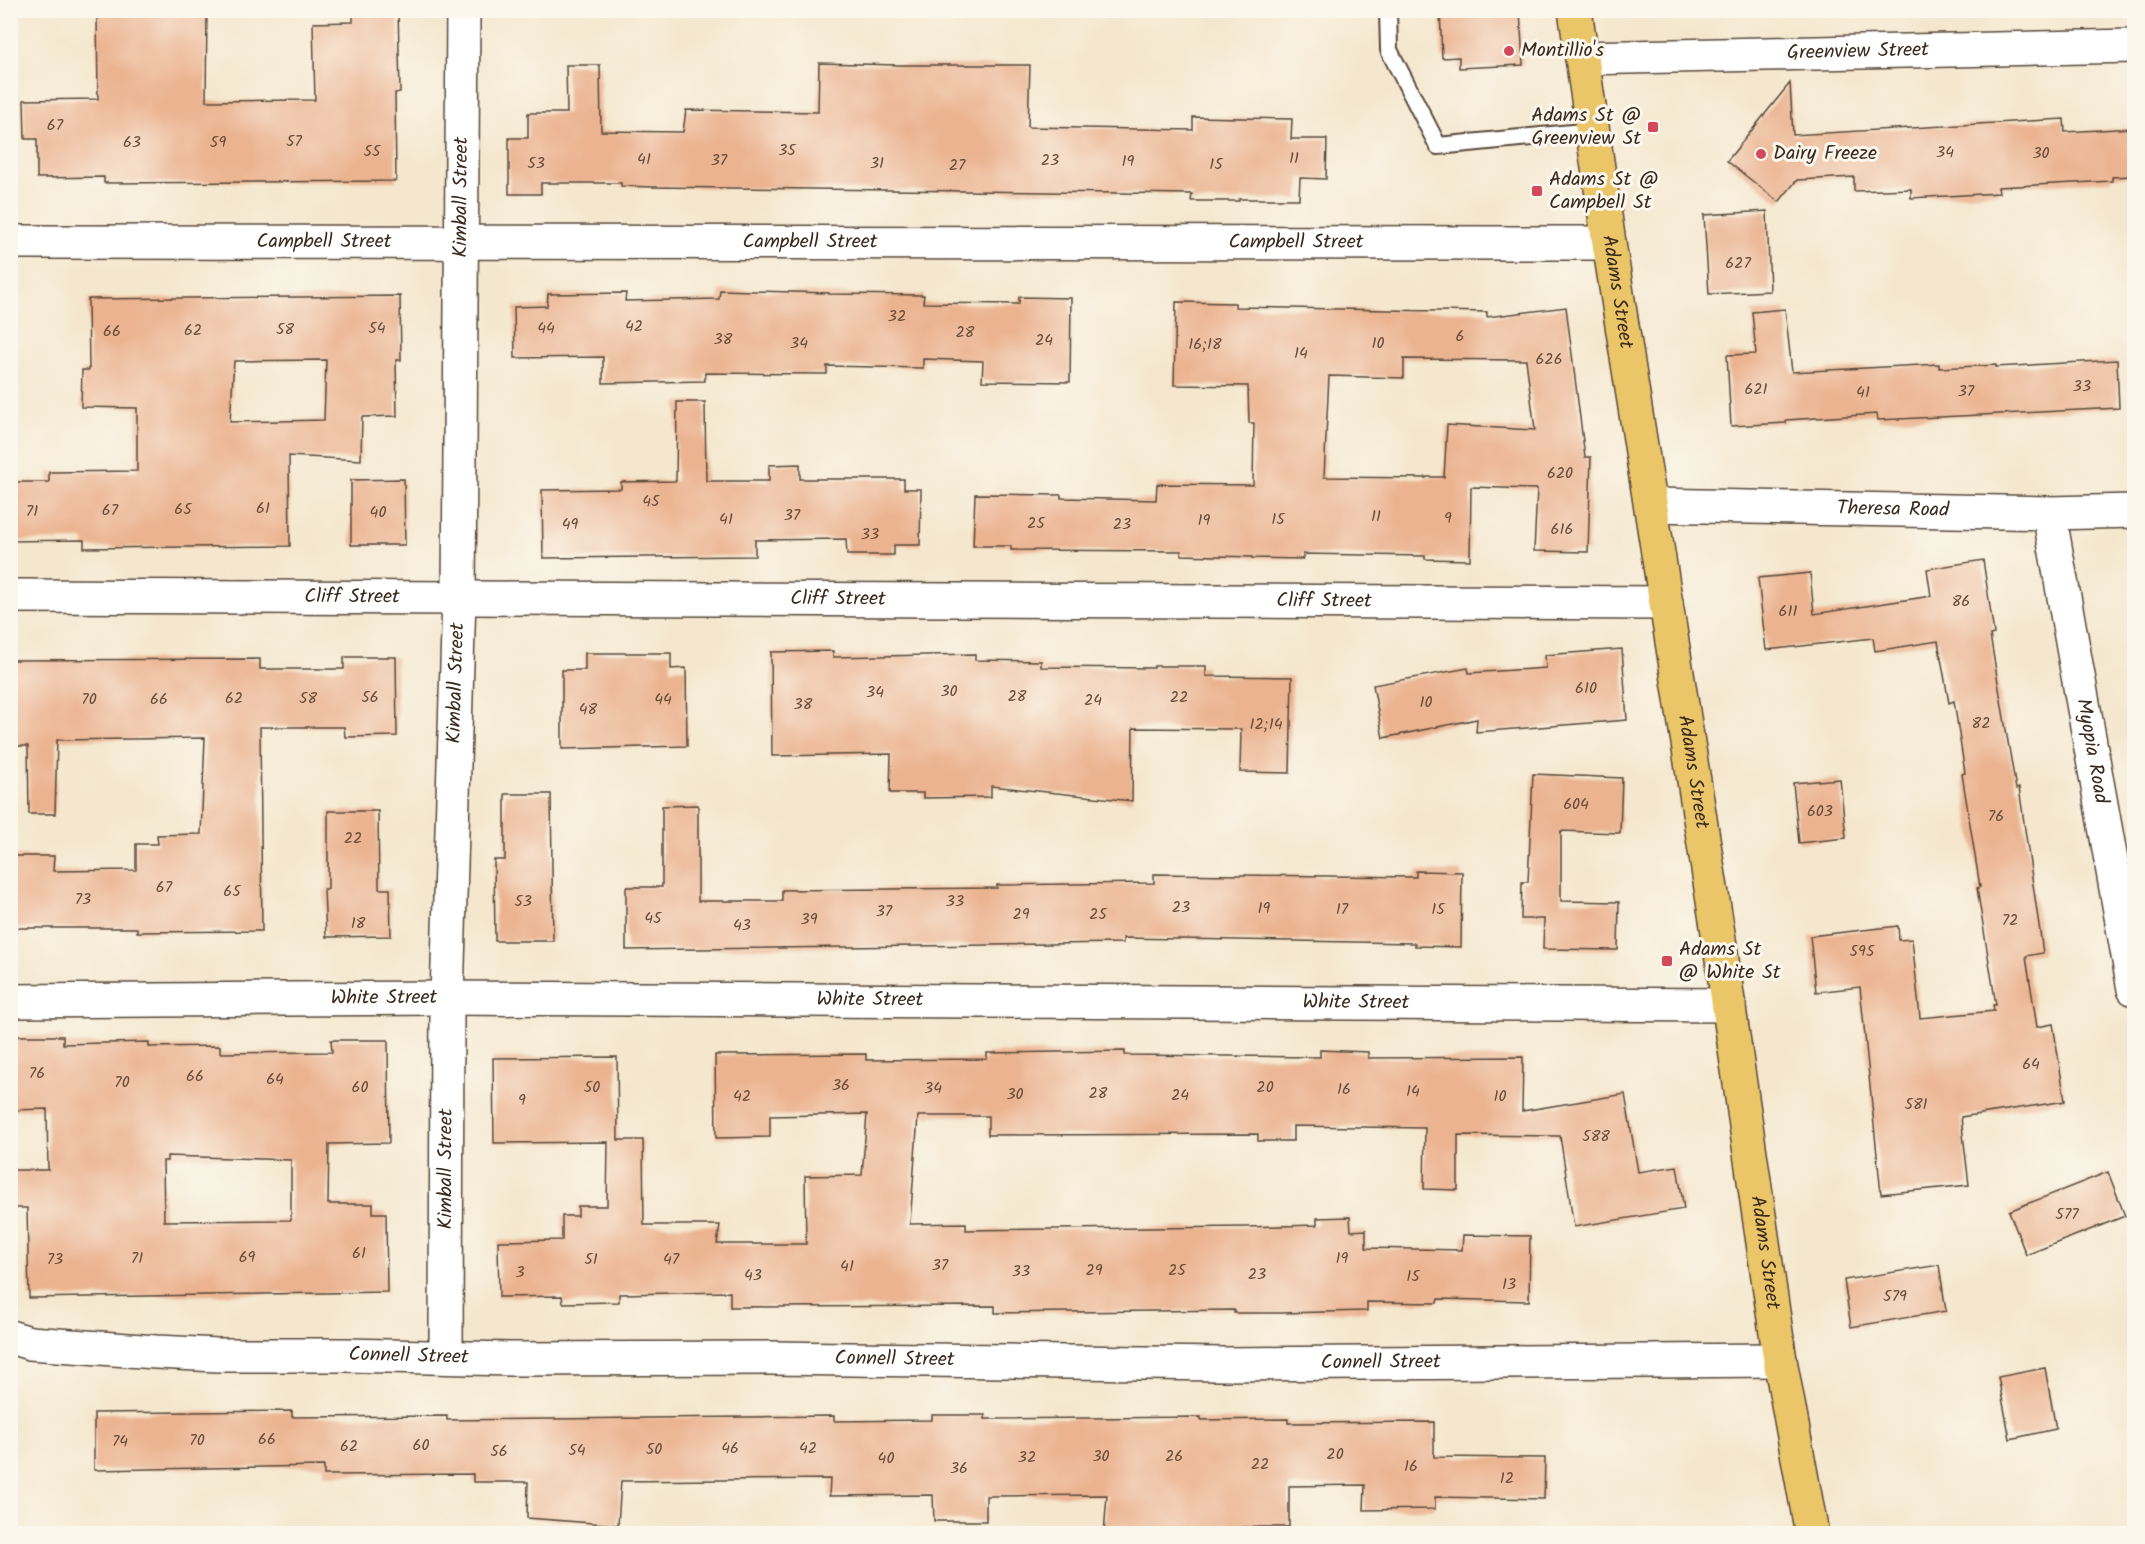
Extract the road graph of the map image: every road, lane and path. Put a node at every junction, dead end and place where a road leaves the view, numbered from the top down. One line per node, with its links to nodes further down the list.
1 (463, 10): 7 (street, Kimball Street)
2 (1388, 10): 6 (lane)
3 (1575, 10): 5 (main road, Adams Street)
4 (2134, 46): 5 (street, Greenview Street)
5 (1582, 58): 6 (main road, Adams Street)
6 (1593, 131): 9 (main road, Adams Street)
7 (462, 241): 8 (street, Campbell Street); 9 (street, Campbell Street); 14 (street, Kimball Street)
8 (10, 242)
9 (1609, 243): 10 (main road, Adams Street)
10 (1651, 505): 12 (street, Theresa Road); 15 (main road, Adams Street)
11 (2134, 511): 12 (street, Theresa Road)
12 (2049, 513): 16 (street, Myopia Road)
13 (10, 596): 14 (street, Cliff Street)
14 (459, 597): 15 (street, Cliff Street); 17 (street, Kimball Street)
15 (1666, 603): 19 (main road, Adams Street)
16 (2134, 989)
17 (447, 998): 18 (street, White Street); 19 (street, White Street); 21 (street, Kimball Street)
18 (10, 1001)
19 (1729, 1005): 22 (main road, Adams Street)
20 (10, 1337): 21 (street, Connell Street)
21 (446, 1358): 22 (street, Connell Street)
22 (1780, 1360): 23 (main road, Adams Street)
23 (1812, 1533)

